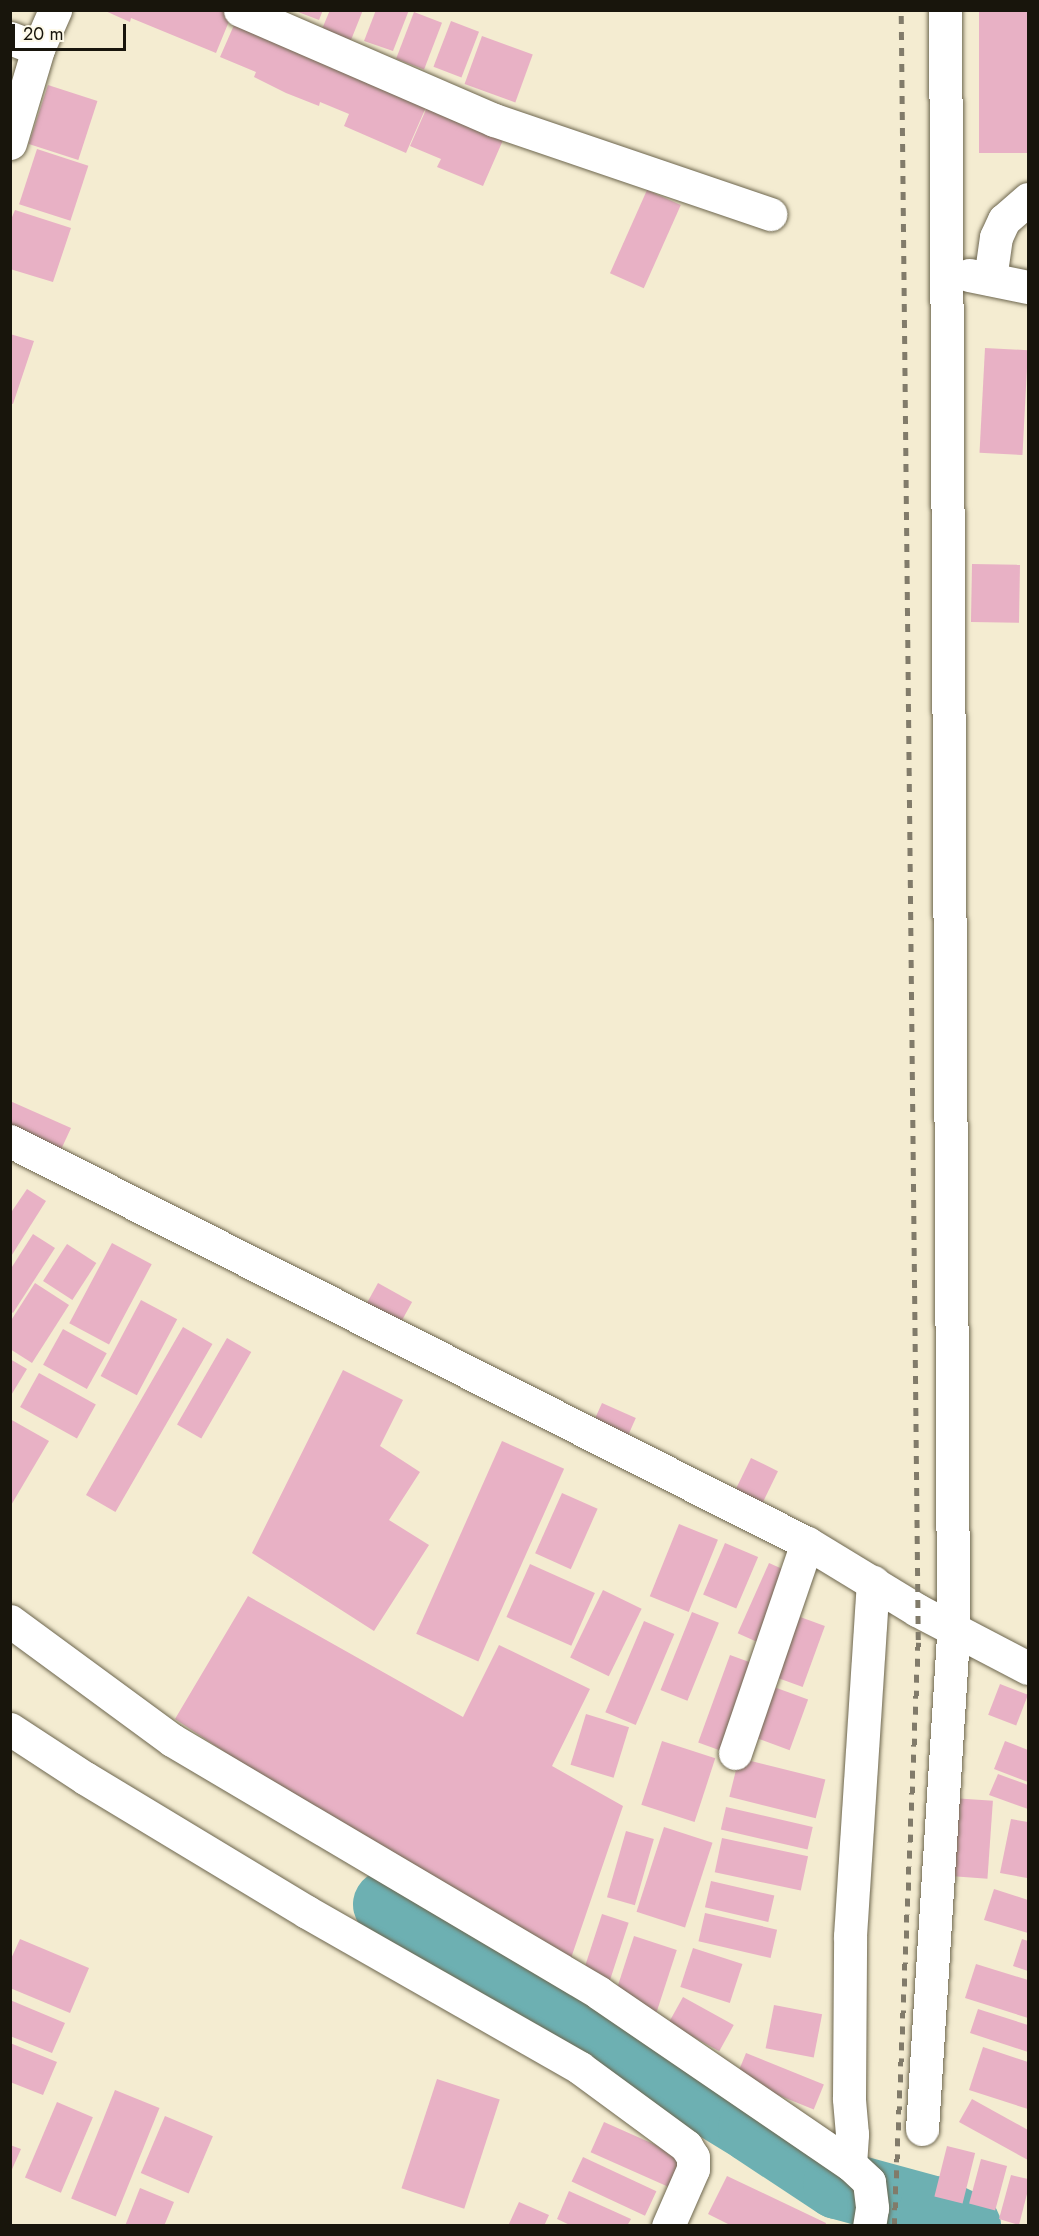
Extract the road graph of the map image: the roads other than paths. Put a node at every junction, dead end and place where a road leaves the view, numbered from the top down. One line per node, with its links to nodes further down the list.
1 (55, 10): 4 (street)
2 (240, 10): 7 (street)
3 (945, 10): 8 (street)
4 (30, 44): 5 (street)
5 (10, 143)
6 (1029, 199): 9 (street)
7 (770, 214)
8 (946, 271): 9 (street); 15 (street)
9 (990, 279): 10 (street)
10 (1029, 287)
11 (10, 1141): 12 (street)
12 (807, 1543): 13 (street); 18 (street)
13 (873, 1582): 15 (street); 20 (street)
14 (10, 1621): 20 (street)
15 (953, 1631): 16 (street); 19 (street)
16 (1029, 1668)
17 (10, 1729): 21 (street)
18 (735, 1753)
19 (922, 2129)
20 (865, 2195)
21 (668, 2226)

